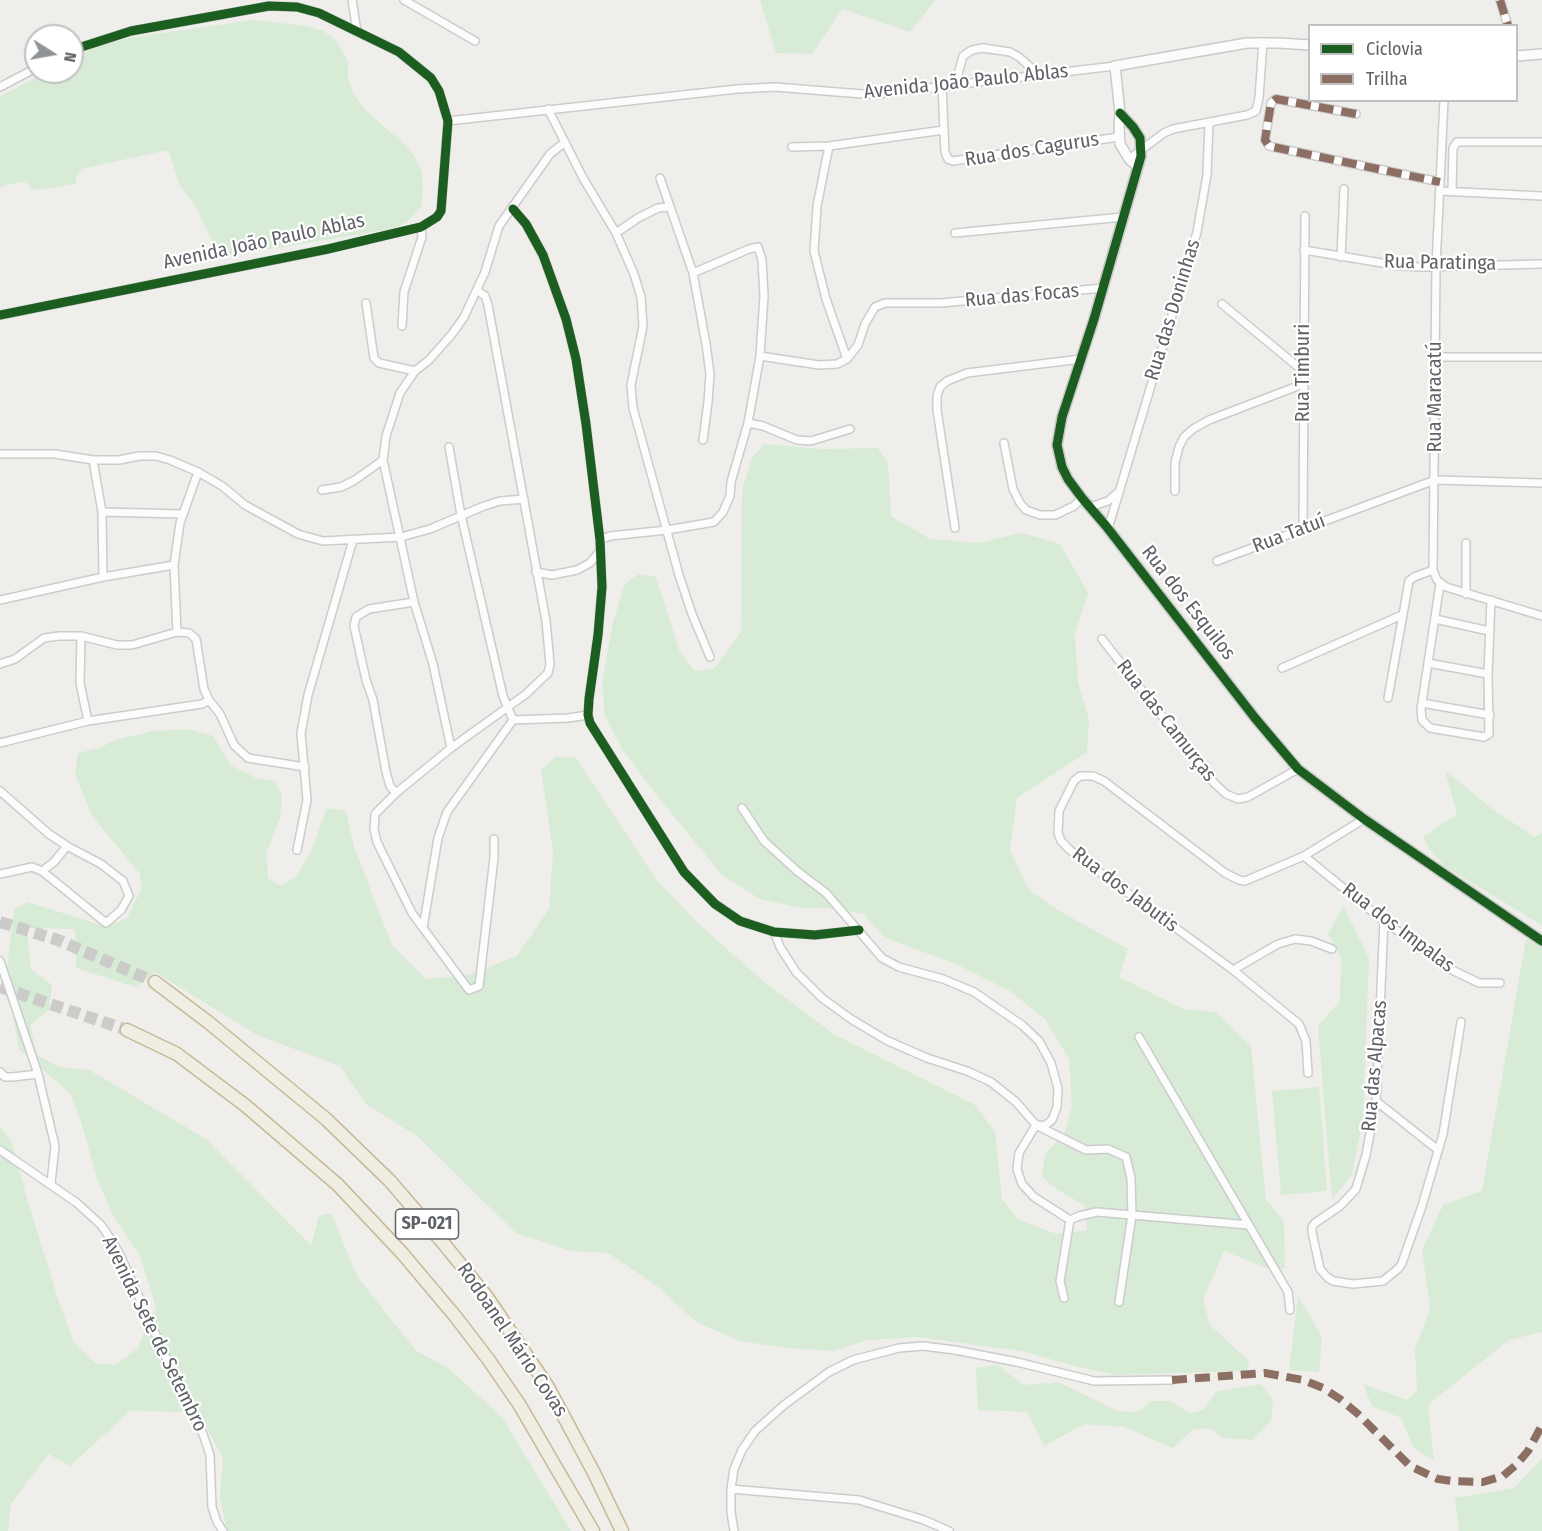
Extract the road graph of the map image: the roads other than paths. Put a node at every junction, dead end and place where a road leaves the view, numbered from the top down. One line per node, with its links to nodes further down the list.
1 (352, 0): 5 (street)
2 (404, 0): 6 (street)
3 (1500, 0): 4 (street)
4 (1507, 24)
5 (357, 31): 9 (street); 22 (street)
6 (475, 41)
7 (1263, 42): 8 (street, Avenida João Paulo Ablas); 12 (street, Avenida João Paulo Ablas); 23 (street)
8 (1308, 45)
9 (84, 46)
10 (1542, 54): 11 (street)
11 (1518, 56)
12 (1115, 66): 14 (street, Avenida João Paulo Ablas); 20 (street)
13 (24, 74): 17 (street)
14 (1039, 75): 15 (street, Avenida João Paulo Ablas); 15 (street)
15 (955, 85): 16 (street, Avenida João Paulo Ablas)
16 (942, 86): 19 (street, Avenida João Paulo Ablas); 24 (street, Rua dos Cagurus)
17 (0, 87)
18 (1444, 102): 34 (street, Rua Maracatú)
19 (548, 109): 22 (street, Avenida João Paulo Ablas); 26 (street)
20 (1120, 113): 25 (street); 30 (street)
21 (1356, 114): 34 (street)
22 (448, 121): 43 (street)
23 (1209, 122): 30 (street); 78 (street, Rua das Doninhas)
24 (944, 130): 25 (street, Rua dos Cagurus); 28 (street)
25 (1119, 137): 31 (street)
26 (564, 142): 40 (street); 44 (street)
27 (1542, 142): 37 (street)
28 (829, 146): 29 (street); 60 (street)
29 (792, 147)
30 (1142, 151): 31 (street); 32 (street, Rua dos Esquilos)
31 (1129, 159): 32 (street)
32 (1138, 167): 42 (street, Rua dos Esquilos)
33 (660, 178): 39 (street)
34 (1440, 182): 36 (street, Rua Maracatú)
35 (1344, 189): 47 (street)
36 (1440, 191): 37 (street); 49 (street, Rua Maracatú)
37 (1452, 192): 38 (street)
38 (1542, 196)
39 (669, 207): 44 (street); 50 (street)
40 (513, 209): 52 (street); 91 (street)
41 (1305, 216): 46 (street, Rua Timburi)
42 (1123, 217): 45 (street); 51 (street, Rua dos Esquilos)
43 (421, 227): 55 (street, Avenida João Paulo Ablas); 56 (street)
44 (616, 233): 88 (street)
45 (955, 233)
46 (1304, 250): 47 (street, Rua Paratinga); 63 (street, Rua Timburi)
47 (1341, 256): 49 (street, Rua Paratinga)
48 (1542, 264): 49 (street, Rua Paratinga)
49 (1436, 266): 58 (street, Rua Maracatú)
50 (693, 273): 57 (street); 67 (street)
51 (1103, 288): 60 (street, Rua das Focas); 61 (street, Rua dos Esquilos)
52 (478, 291): 62 (street); 80 (street)
53 (366, 303): 62 (street)
54 (1222, 304): 63 (street)
55 (0, 315)
56 (402, 326)
57 (760, 356): 60 (street); 65 (street)
58 (1435, 357): 59 (street); 74 (street, Rua Maracatú)
59 (1542, 357)
60 (847, 359)
61 (1081, 359): 79 (street, Rua dos Esquilos); 85 (street)
62 (415, 371): 72 (street)
63 (1303, 371): 64 (street, Rua Timburi)
64 (1303, 384): 77 (street); 87 (street, Rua Timburi)
65 (748, 423): 66 (street); 88 (street)
66 (850, 429)
67 (703, 440)
68 (1004, 443): 79 (street)
69 (449, 447): 84 (street)
70 (0, 454): 71 (street)
71 (93, 460): 73 (street); 82 (street)
72 (383, 460): 76 (street); 89 (street)
73 (198, 472): 83 (street); 90 (street)
74 (1435, 480): 75 (street); 87 (street, Rua Tatuí); 96 (street, Rua Maracatú)
75 (1542, 483)
76 (322, 490)
77 (1175, 491)
78 (1118, 493): 81 (street); 86 (street, Rua das Doninhas)
79 (1082, 498): 81 (street, Rua dos Esquilos)
80 (524, 499): 84 (street); 97 (street)
81 (1090, 507): 86 (street, Rua dos Esquilos)
82 (102, 513): 83 (street); 98 (street)
83 (182, 514): 95 (street)
84 (461, 515): 89 (street); 119 (street)
85 (955, 528)
86 (1108, 529): 127 (street, Rua dos Esquilos)
87 (1303, 529): 94 (street, Rua Tatuí)
88 (667, 530): 91 (street); 111 (street)
89 (401, 537): 90 (street); 103 (street)
90 (352, 540): 126 (street)
91 (600, 540): 93 (street)
92 (1466, 543): 100 (street)
93 (600, 551): 97 (street); 120 (street)
94 (1217, 561)
95 (174, 565): 98 (street); 108 (street)
96 (1433, 570): 99 (street, Rua Maracatú); 104 (street)
97 (536, 572): 119 (street)
98 (103, 577): 101 (street)
99 (1440, 584): 100 (street); 106 (street)
100 (1466, 594): 102 (street)
101 (0, 600)
102 (1491, 600): 105 (street); 107 (street)
103 (414, 602): 125 (street); 129 (street)
104 (1402, 615): 114 (street); 116 (street)
105 (1542, 616)
106 (1435, 619): 107 (street); 112 (street)
107 (1489, 631): 115 (street)
108 (177, 632): 109 (street); 117 (street)
109 (81, 636): 113 (street); 123 (street)
110 (1102, 639): 127 (street, Rua das Camurças)
111 (710, 657)
112 (1428, 663): 115 (street); 118 (street)
113 (0, 664)
114 (1282, 668)
115 (1488, 674): 121 (street)
116 (1388, 698)
117 (209, 700): 123 (street); 126 (street)
118 (1422, 702): 121 (street); 121 (street)
119 (508, 706): 122 (street); 125 (street)
120 (588, 715): 122 (street); 141 (street)
121 (1490, 715)
122 (513, 720): 139 (street)
123 (88, 721): 124 (street)
124 (0, 743)
125 (450, 748): 129 (street)
126 (305, 767): 134 (street)
127 (1298, 769): 131 (street, Rua dos Esquilos)
128 (0, 791): 133 (street)
129 (396, 793): 139 (street)
130 (742, 808): 140 (street)
131 (1364, 819): 135 (street, Rua dos Jabutis); 142 (street, Rua dos Esquilos)
132 (494, 839): 139 (street)
133 (67, 846): 136 (street); 136 (street)
134 (297, 850)
135 (1304, 856): 138 (street, Rua dos Impalas); 145 (street, Rua dos Jabutis)
136 (42, 871): 137 (street)
137 (0, 874)
138 (1384, 921): 147 (street, Rua dos Impalas); 154 (street, Rua das Alpacas)
139 (423, 928)
140 (859, 930): 141 (street); 155 (street)
141 (774, 932): 155 (street)
142 (1542, 940)
143 (1332, 949): 145 (street)
144 (0, 961): 153 (street)
145 (1233, 970): 152 (street, Rua dos Jabutis)
146 (155, 982): 169 (highway, Rodoanel Mário Covas / SP-021)
147 (1500, 983)
148 (1461, 1022): 157 (street)
149 (127, 1030): 168 (highway, Rodoanel Mário Covas / SP-021)
150 (1139, 1037): 161 (street)
151 (0, 1072): 153 (street)
152 (1308, 1073)
153 (38, 1074): 158 (street)
154 (1376, 1101): 157 (street); 157 (street, Rua das Alpacas)
155 (1036, 1125): 159 (street); 160 (street)
156 (0, 1150): 158 (street, Avenida Sete de Setembro)
157 (1438, 1150)
158 (51, 1183): 167 (street, Avenida Sete de Setembro)
159 (1132, 1215): 160 (street); 161 (street); 163 (street)
160 (1070, 1221): 162 (street)
161 (1249, 1225): 164 (street)
162 (1064, 1299)
163 (1119, 1302)
164 (1290, 1310)
165 (1172, 1380): 166 (street)
166 (731, 1489): 170 (street); 171 (street)
167 (223, 1531)
168 (593, 1531)
169 (622, 1531)
170 (735, 1531)
171 (949, 1531)

